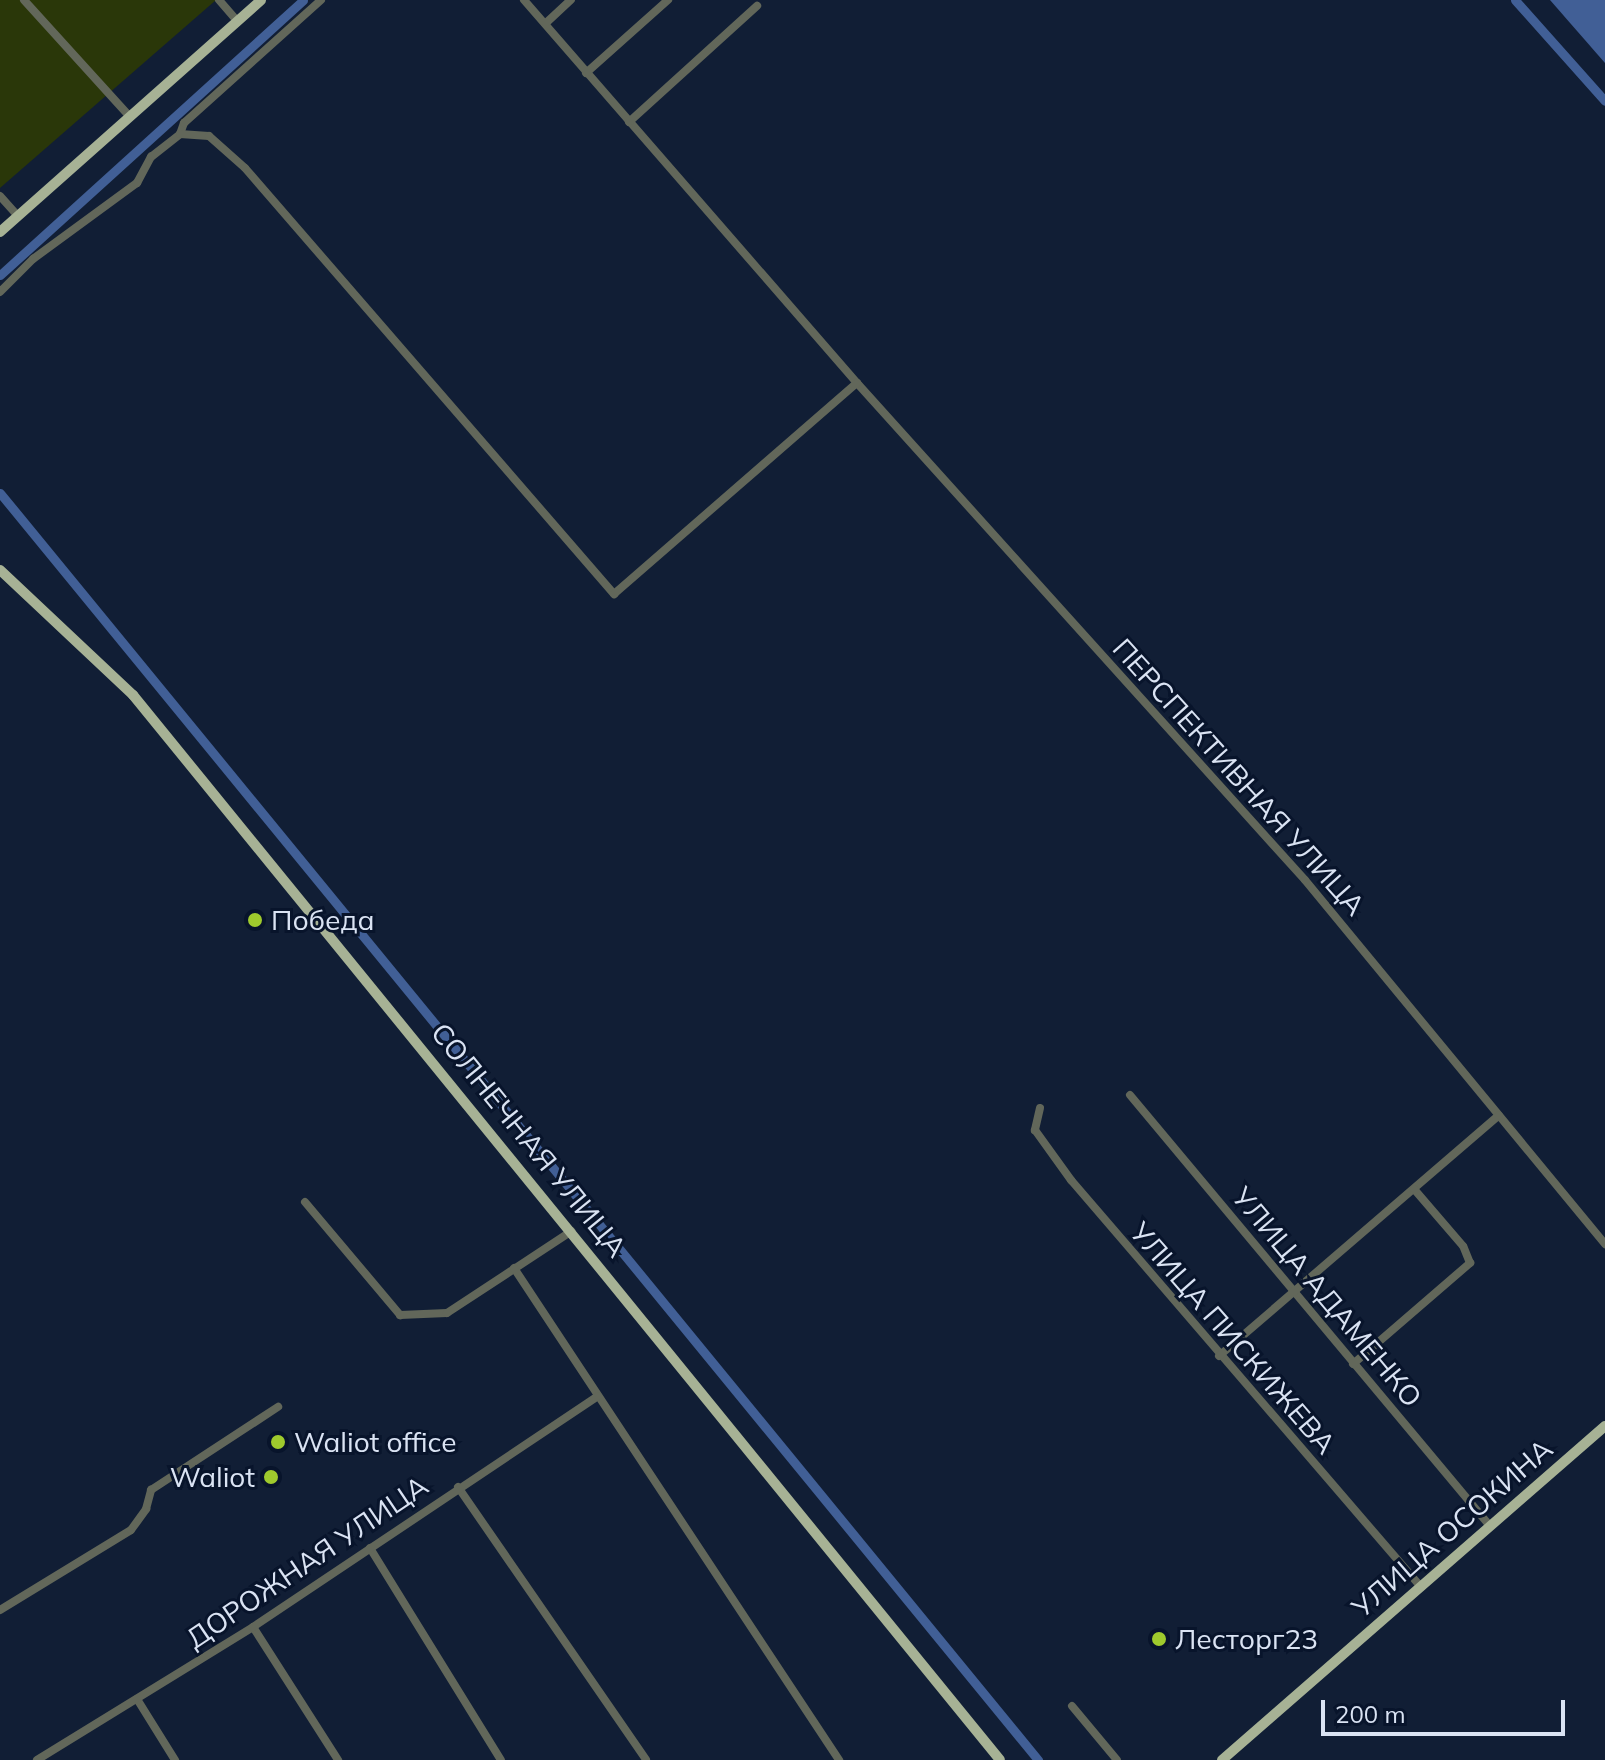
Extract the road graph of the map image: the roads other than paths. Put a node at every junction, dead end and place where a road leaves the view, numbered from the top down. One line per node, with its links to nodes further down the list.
1 (24, 0): 12 (street)
2 (219, 0): 9 (street)
3 (261, 0): 9 (main road)
4 (321, 0): 14 (street)
5 (524, 0): 10 (street, ПЕРСПЕКТИВНАЯ УЛИЦА)
6 (571, 0): 10 (street)
7 (668, 0): 11 (street)
8 (757, 6): 13 (street)
9 (237, 21): 12 (main road)
10 (546, 23): 11 (street, ПЕРСПЕКТИВНАЯ УЛИЦА)
11 (586, 73): 13 (street, ПЕРСПЕКТИВНАЯ УЛИЦА)
12 (130, 117): 16 (main road)
13 (629, 122): 19 (street, ПЕРСПЕКТИВНАЯ УЛИЦА)
14 (180, 134): 18 (street); 19 (street)
15 (0, 196): 16 (street)
16 (18, 216): 17 (main road)
17 (0, 232)
18 (0, 292)
19 (857, 383): 23 (street, ПЕРСПЕКТИВНАЯ УЛИЦА)
20 (0, 570): 26 (main road, СОЛНЕЧНАЯ УЛИЦА)
21 (1130, 1095): 29 (street, УЛИЦА АДАМЕНКО)
22 (1040, 1108): 30 (street, УЛИЦА ПИСКИЖЕВА)
23 (1499, 1115): 24 (street); 27 (street, ПЕРСПЕКТИВНАЯ УЛИЦА)
24 (1414, 1189): 29 (street); 31 (street)
25 (305, 1202): 28 (street)
26 (573, 1230): 28 (street); 49 (main road, СОЛНЕЧНАЯ УЛИЦА)
27 (1605, 1244)
28 (514, 1268): 32 (street)
29 (1294, 1293): 30 (street); 31 (street, УЛИЦА АДАМЕНКО)
30 (1219, 1356): 38 (street, УЛИЦА ПИСКИЖЕВА)
31 (1353, 1364): 36 (street, УЛИЦА АДАМЕНКО)
32 (598, 1396): 35 (street, ДОРОЖНАЯ УЛИЦА); 48 (street)
33 (278, 1407): 39 (street)
34 (1605, 1426): 36 (main road, УЛИЦА ОСОКИНА)
35 (458, 1487): 37 (street, ДОРОЖНАЯ УЛИЦА); 47 (street)
36 (1490, 1526): 38 (main road, УЛИЦА ОСОКИНА)
37 (370, 1548): 40 (street, ДОРОЖНАЯ УЛИЦА); 46 (street)
38 (1421, 1587): 51 (main road, УЛИЦА ОСОКИНА)
39 (0, 1610)
40 (253, 1627): 41 (street, ДОРОЖНАЯ УЛИЦА); 45 (street)
41 (137, 1699): 43 (street, ДОРОЖНАЯ УЛИЦА); 44 (street)
42 (1072, 1706): 50 (street)
43 (37, 1760)
44 (175, 1760)
45 (338, 1760)
46 (501, 1760)
47 (646, 1760)
48 (839, 1760)
49 (1000, 1760)
50 (1117, 1760)
51 (1222, 1760)

